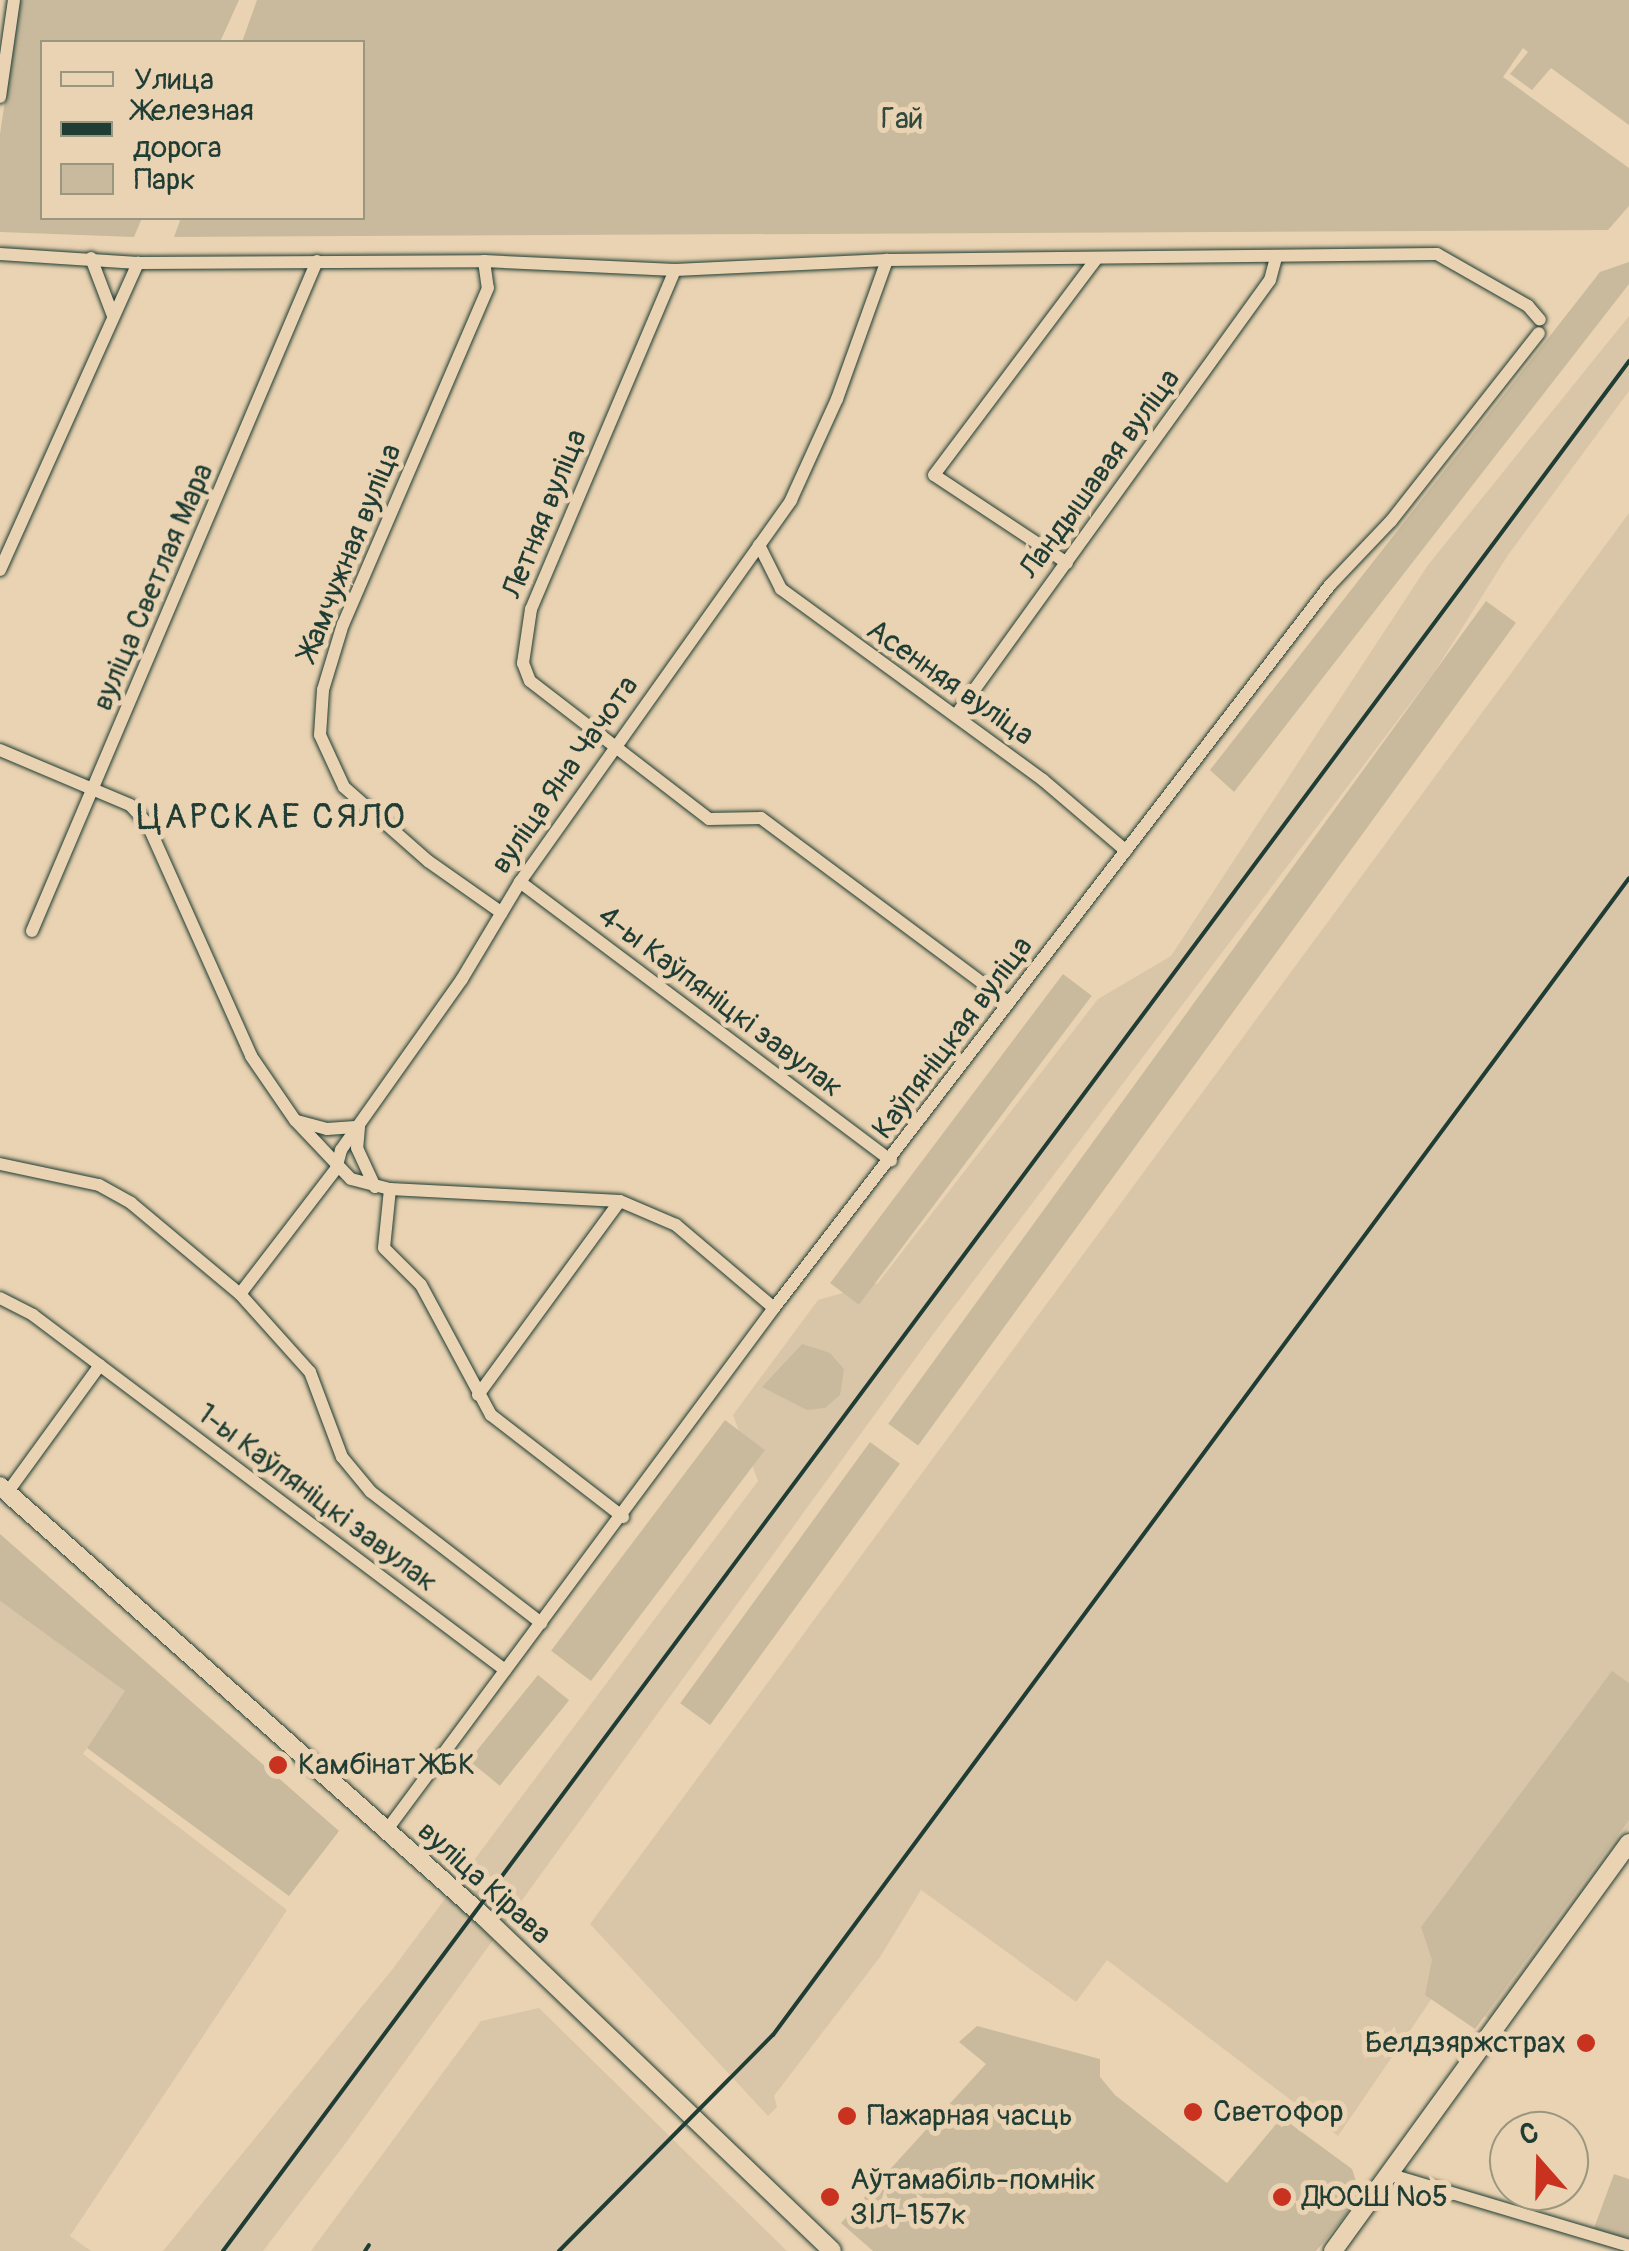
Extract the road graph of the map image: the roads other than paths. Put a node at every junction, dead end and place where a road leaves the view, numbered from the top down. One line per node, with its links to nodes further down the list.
1 (14, 0): 2 (street)
2 (0, 97)
3 (0, 254): 5 (street)
4 (1276, 256): 6 (street); 14 (street, Ландышавая вуліца); 20 (street, Каўпяніцкая вуліца)
5 (92, 258): 9 (street); 12 (street)
6 (1097, 258): 7 (street); 14 (street)
7 (887, 260): 11 (street); 13 (street, вуліца Яна Чачота)
8 (317, 261): 9 (street); 10 (street); 19 (street, вуліца Светлая Мара)
9 (138, 262): 12 (street)
10 (484, 262): 11 (street); 22 (street, Жамчужная вуліца)
11 (675, 270): 17 (street, Летняя вуліца)
12 (113, 316): 15 (street)
13 (759, 544): 16 (street, Асенняя вуліца); 17 (street, вуліца Яна Чачота)
14 (1066, 564): 16 (street, Ландышавая вуліца)
15 (0, 570)
16 (956, 715): 20 (street, Асенняя вуліца)
17 (612, 747): 21 (street, вуліца Яна Чачота); 24 (street, Летняя вуліца)
18 (0, 750): 19 (street)
19 (94, 792): 23 (street, вуліца Светлая Мара); 25 (street)
20 (1126, 852): 24 (street, Каўпяніцкая вуліца)
21 (520, 882): 22 (street, вуліца Яна Чачота); 27 (street, 4-ы Каўпяніцкі завулак)
22 (502, 913): 26 (street, вуліца Яна Чачота)
23 (32, 930)
24 (1010, 1003): 27 (street, Каўпяніцкая вуліца)
25 (294, 1120): 26 (street); 29 (street)
26 (358, 1127): 29 (street, вуліца Яна Чачота); 30 (street)
27 (891, 1161): 35 (street, Каўпяніцкая вуліца)
28 (0, 1164): 33 (street, 1-ы Каўпяніцкі завулак)
29 (336, 1169): 30 (street); 33 (street, вуліца Яна Чачота)
30 (375, 1187): 31 (street)
31 (390, 1190): 32 (street); 37 (street)
32 (620, 1200): 35 (street); 37 (street)
33 (240, 1294): 40 (street, 1-ы Каўпяніцкі завулак)
34 (0, 1298): 36 (street, 1-ы Каўпяніцкі завулак)
35 (774, 1308): 39 (street, Каўпяніцкая вуліца)
36 (100, 1365): 38 (street); 41 (street, 1-ы Каўпяніцкі завулак)
37 (478, 1395): 39 (street)
38 (4, 1490): 42 (main road, вуліца Кірава)
39 (623, 1517): 40 (street, Каўпяніцкая вуліца)
40 (541, 1624): 41 (street, Каўпяніцкая вуліца)
41 (505, 1670): 42 (street, Каўпяніцкая вуліца)
42 (386, 1831): 46 (main road, вуліца Кірава)
43 (1629, 1843): 44 (main road)
44 (1388, 2174): 45 (street); 47 (main road)
45 (1629, 2246)
46 (832, 2251)
47 (1333, 2251)

